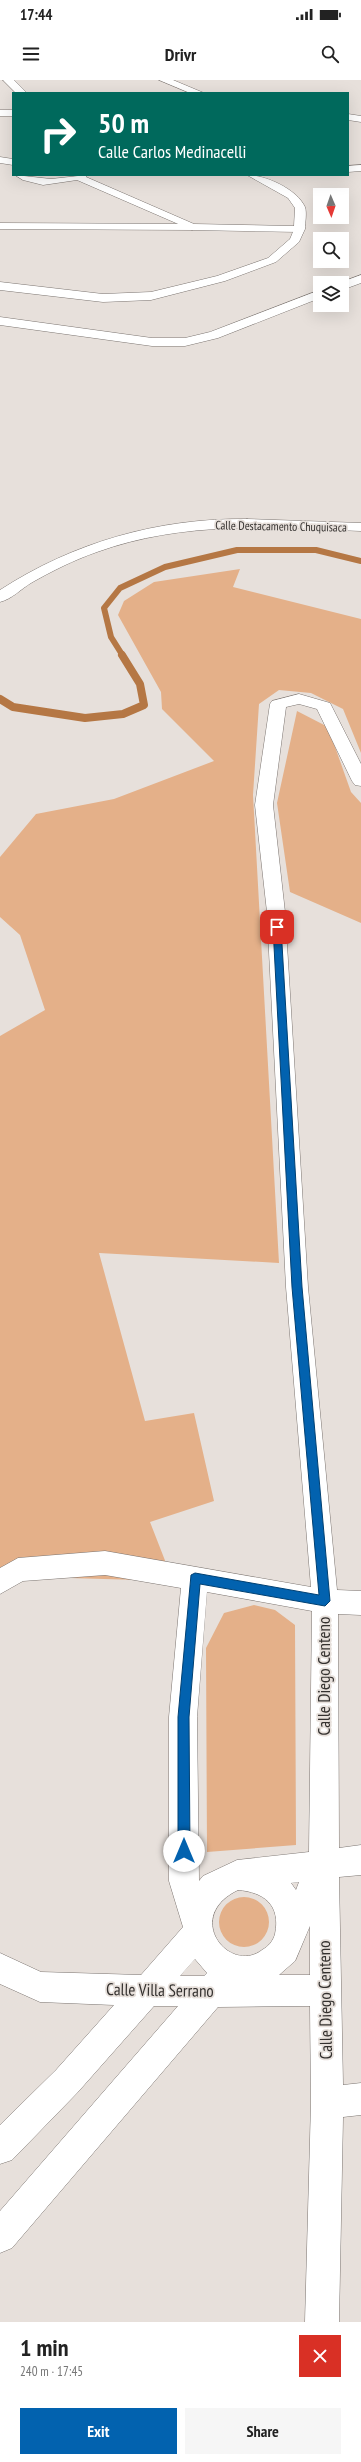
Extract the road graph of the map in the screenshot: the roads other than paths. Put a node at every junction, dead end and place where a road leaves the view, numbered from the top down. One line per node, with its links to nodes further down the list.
1 (8, 80): 3 (street)
2 (164, 80): 4 (street)
3 (21, 92)
4 (196, 92)
5 (12, 113): 6 (street)
6 (0, 114)
7 (349, 118): 8 (street)
8 (361, 119)
9 (0, 160): 10 (street)
10 (12, 162)
11 (361, 168): 12 (street)
12 (349, 169)
13 (24, 176): 14 (street)
14 (80, 176): 17 (street)
15 (254, 176): 18 (street)
16 (0, 226): 17 (street)
17 (192, 227): 18 (street)
18 (299, 229): 21 (street)
19 (361, 279): 20 (street)
20 (349, 283)
21 (0, 286)
22 (313, 297): 23 (street)
23 (0, 321)
24 (361, 526): 25 (street, Calle Destacamento Chuquisaca)
25 (0, 597)
26 (361, 781): 29 (street, Calle Diego Centeno)
27 (195, 1578): 28 (street); 29 (street); 34 (street)
28 (0, 1582)
29 (325, 1601): 30 (street); 32 (street, Calle Diego Centeno)
30 (361, 1603)
31 (361, 1860): 32 (street)
32 (324, 1863): 33 (street); 35 (street); 39 (street, Calle Diego Centeno)
33 (237, 1874): 34 (street); 35 (street)
34 (197, 1926): 37 (street); 38 (street)
35 (290, 1935): 37 (street)
36 (0, 1968): 38 (street, Calle Villa Serrano)
37 (221, 1980): 38 (street, Calle Villa Serrano); 39 (street, Calle Villa Serrano); 43 (street)
38 (149, 1989): 42 (street)
39 (325, 1990): 41 (street, Calle Diego Centeno)
40 (361, 2099): 41 (street)
41 (327, 2102): 44 (street, Calle Diego Centeno)
42 (0, 2148)
43 (0, 2236)
44 (322, 2322)

